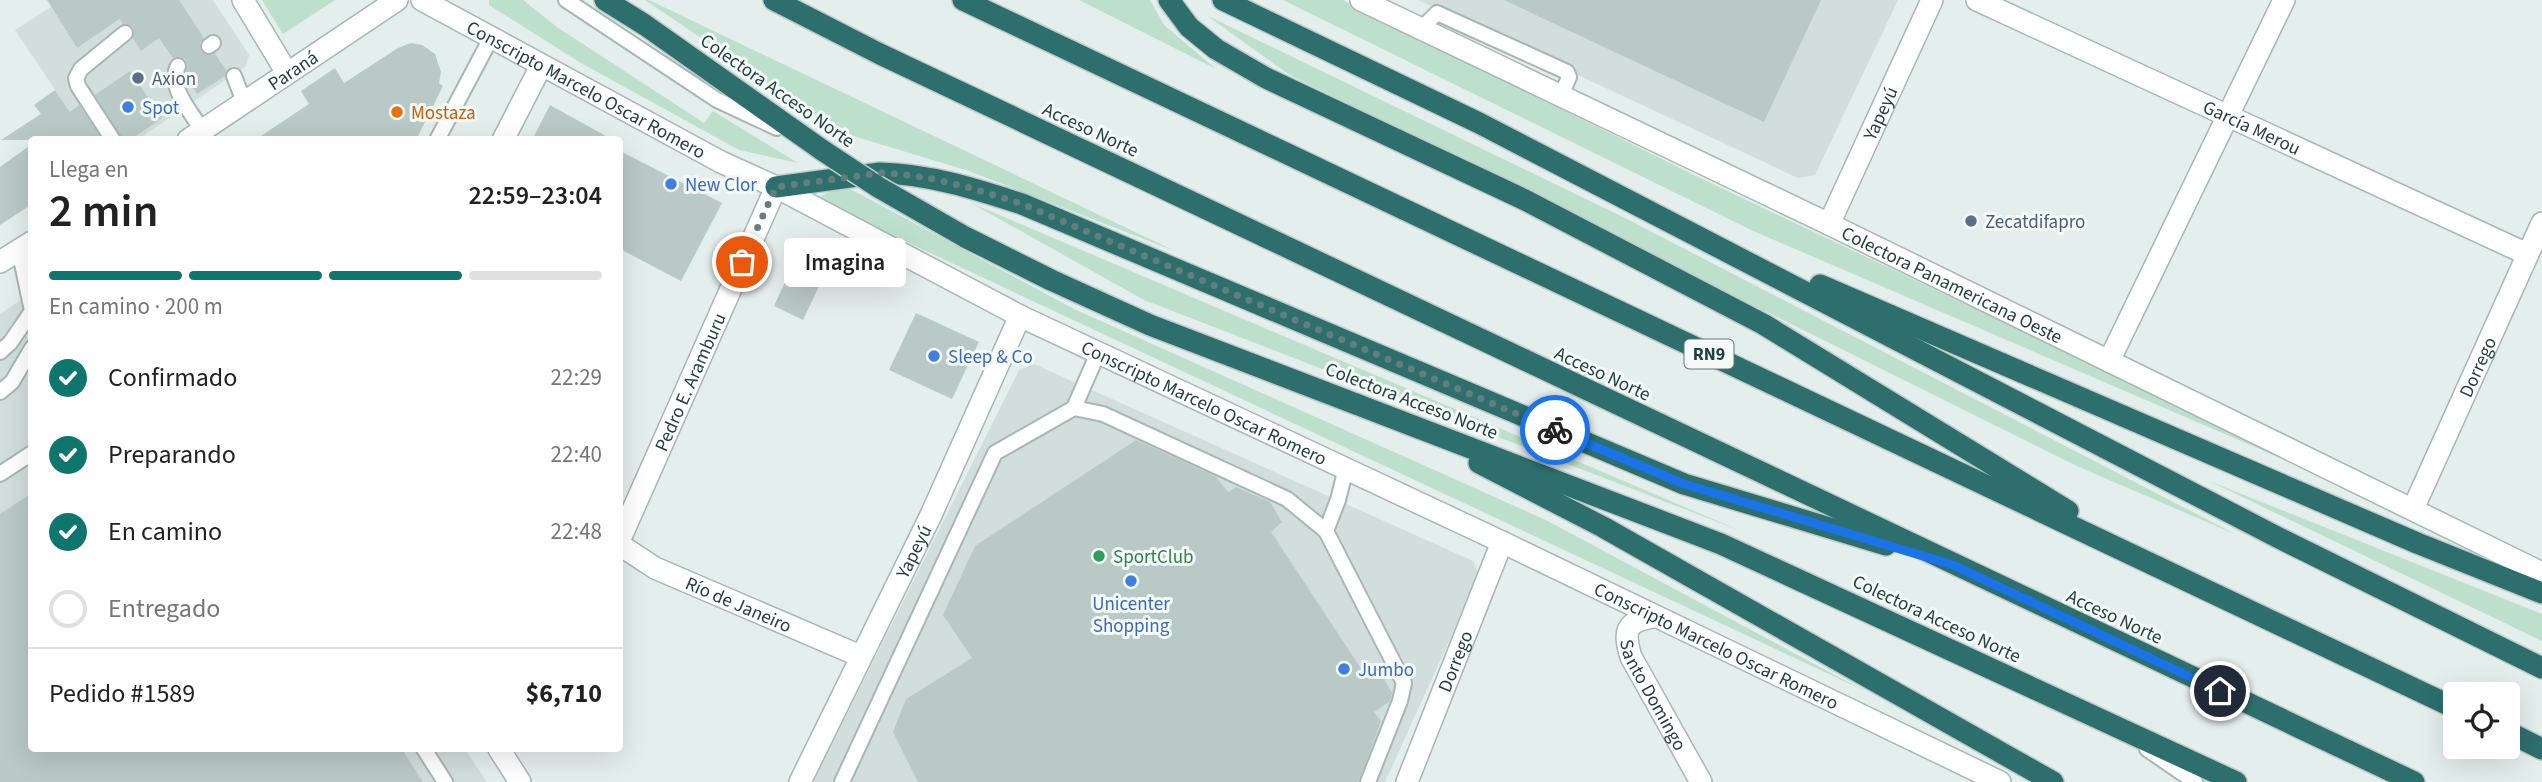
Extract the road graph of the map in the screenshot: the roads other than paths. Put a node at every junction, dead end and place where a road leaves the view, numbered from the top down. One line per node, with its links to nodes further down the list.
1 (243, 0): 18 (street)
2 (397, 0): 18 (street, Paraná)
3 (422, 0): 15 (street, Conscripto Marcelo Oscar Romero)
4 (566, 0): 26 (lane)
5 (605, 0): 26 (highway, Colectora Acceso Norte)
6 (774, 0): 52 (highway, Acceso Norte)
7 (963, 0): 53 (highway, RN9)
8 (1169, 0): 53 (highway)
9 (1223, 0): 28 (highway)
10 (1361, 0): 30 (street, Colectora Panamericana Oeste)
11 (1932, 0): 30 (street, Yapeyú)
12 (1977, 0): 21 (street, García Merou)
13 (2284, 0): 21 (street)
14 (125, 33): 23 (lane)
15 (491, 38): 17 (street, Conscripto Marcelo Oscar Romero); 24 (lane)
16 (178, 66): 22 (lane)
17 (541, 66): 25 (street); 27 (street, Conscripto Marcelo Oscar Romero)
18 (287, 73): 20 (street, Paraná)
19 (234, 76): 20 (lane)
20 (244, 102): 22 (street, Paraná)
21 (2229, 117): 32 (street, García Merou); 40 (street)
22 (195, 135)
23 (110, 136)
24 (439, 136)
25 (505, 136)
26 (817, 146): 43 (highway, Colectora Acceso Norte, bridge)
27 (776, 187): 35 (street, Conscripto Marcelo Oscar Romero); 49 (street, Pedro E. Aramburu); 52 (highway)
28 (1657, 215): 55 (highway); 58 (highway)
29 (2542, 223): 32 (street, Dorrego)
30 (1829, 224): 40 (street, Colectora Panamericana Oeste)
31 (25, 246): 33 (street); 34 (lane)
32 (2527, 254): 47 (street, Dorrego)
33 (0, 262)
34 (28, 274)
35 (1020, 316): 38 (street, Conscripto Marcelo Oscar Romero); 57 (street, Yapeyú)
36 (28, 317): 37 (lane)
37 (0, 352)
38 (1098, 354): 42 (lane); 45 (street, Conscripto Marcelo Oscar Romero)
39 (28, 355): 41 (lane)
40 (2109, 361): 47 (street, Colectora Panamericana Oeste)
41 (0, 392)
42 (1074, 408): 48 (lane); 68 (lane)
43 (1384, 413): 60 (highway, Colectora Acceso Norte); 73 (highway)
44 (28, 458): 46 (lane)
45 (1346, 468): 48 (lane); 50 (street, Conscripto Marcelo Oscar Romero)
46 (0, 474)
47 (2413, 509): 54 (street, Colectora Panamericana Oeste)
48 (1326, 531): 69 (lane)
49 (623, 532)
50 (1502, 542): 56 (street, Conscripto Marcelo Oscar Romero); 70 (street, Dorrego)
51 (623, 547): 57 (street, Río de Janeiro)
52 (1953, 565): 76 (highway, Acceso Norte)
53 (2163, 569): 59 (highway, RN9)
54 (2542, 573)
55 (2542, 593)
56 (1653, 617): 71 (street, Santo Domingo); 72 (street, Conscripto Marcelo Oscar Romero)
57 (860, 656): 67 (street, Yapeyú)
58 (2542, 668)
59 (2443, 702)
60 (2105, 720): 74 (lane); 75 (highway, Colectora Acceso Norte)
61 (2520, 738): 62 (highway)
62 (2542, 749)
63 (426, 752): 65 (lane)
64 (501, 752): 66 (street)
65 (445, 782)
66 (520, 782)
67 (800, 782)
68 (842, 782)
69 (1368, 782)
70 (1407, 782)
71 (1701, 782)
72 (2000, 782)
73 (2053, 782)
74 (2195, 782)
75 (2236, 782)
76 (2414, 782)

